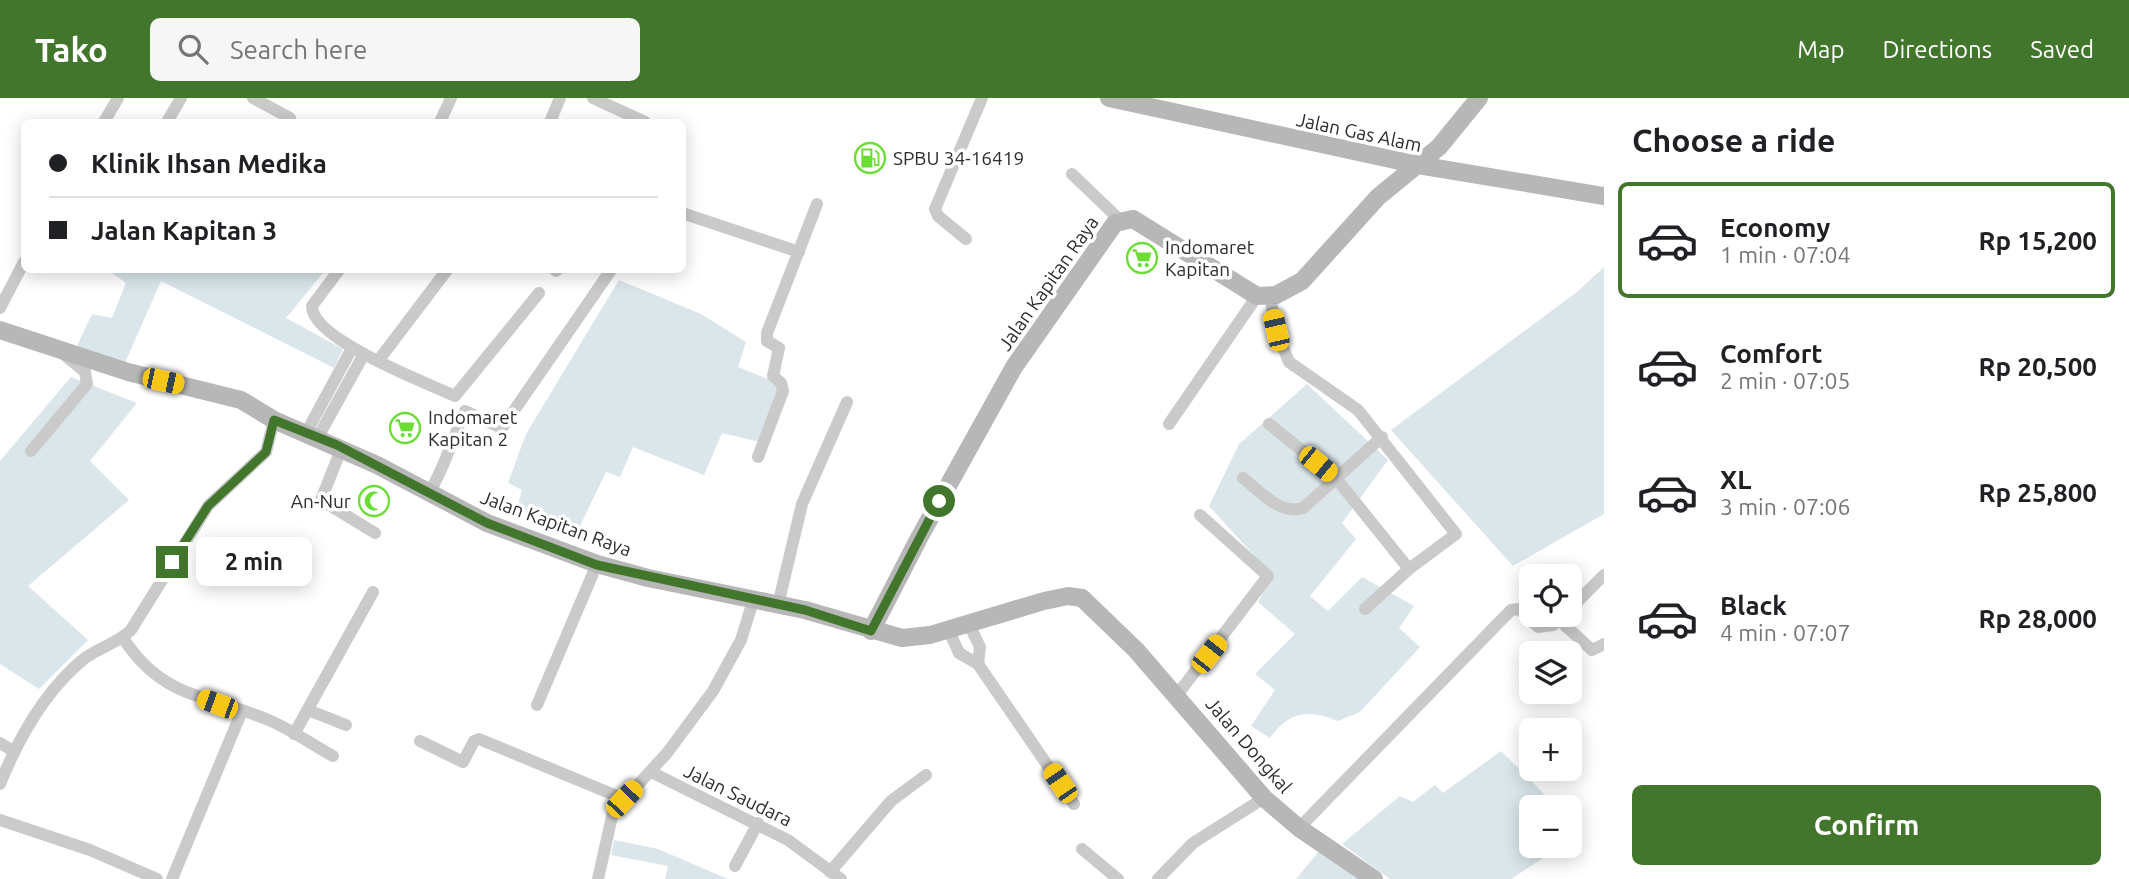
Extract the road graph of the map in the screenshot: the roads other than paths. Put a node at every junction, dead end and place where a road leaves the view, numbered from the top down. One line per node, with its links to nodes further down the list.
1 (118, 98): 11 (street)
2 (181, 98): 12 (street)
3 (253, 98): 10 (street)
4 (451, 98): 13 (street)
5 (560, 98): 14 (street)
6 (593, 98): 15 (street)
7 (982, 98): 22 (street)
8 (1109, 98): 16 (street, Jalan Gas Alam)
9 (1479, 98): 16 (street)
10 (290, 118)
11 (106, 119)
12 (169, 119)
13 (441, 119)
14 (551, 119)
15 (638, 119)
16 (1418, 165): 18 (street, Jalan Gas Alam); 29 (street)
17 (1072, 174): 21 (street)
18 (1604, 196)
19 (817, 204): 23 (street)
20 (686, 214): 23 (street)
21 (1120, 220): 29 (street, Jalan Kapitan Raya); 61 (street, Jalan Kapitan Raya)
22 (966, 239)
23 (799, 252): 43 (street)
24 (21, 268): 30 (street)
25 (337, 273): 33 (street)
26 (445, 273): 34 (street)
27 (609, 273): 46 (street)
28 (539, 293): 34 (street)
29 (1263, 296): 37 (street); 40 (street)
30 (0, 308)
31 (0, 330): 32 (street, Jalan Kapitan Raya)
32 (58, 350): 36 (street, Jalan Kapitan Raya); 42 (street)
33 (358, 351): 34 (street); 39 (street)
34 (377, 361)
35 (847, 402): 55 (street)
36 (274, 420): 39 (street, Jalan Kapitan Raya); 62 (street)
37 (1169, 424)
38 (1269, 424): 44 (street)
39 (312, 435): 41 (street, Jalan Kapitan Raya)
40 (1381, 437): 44 (street); 50 (street)
41 (342, 447): 46 (street, Jalan Kapitan Raya); 48 (street)
42 (31, 451)
43 (758, 457)
44 (1335, 477): 45 (street); 50 (street)
45 (1243, 478)
46 (429, 493): 49 (street, Jalan Kapitan Raya)
47 (1200, 515): 65 (street)
48 (375, 533)
49 (597, 565): 54 (street, Jalan Kapitan Raya); 66 (street)
50 (1409, 569): 56 (street)
51 (1604, 575): 53 (street)
52 (373, 592): 67 (street)
53 (1582, 597)
54 (753, 601): 55 (street, Jalan Kapitan Raya); 75 (street)
55 (778, 605): 61 (street, Jalan Dongkal)
56 (1365, 609)
57 (1519, 609): 83 (street)
58 (968, 622): 60 (street, Jalan Dongkal); 64 (street); 65 (street, Jalan Dongkal)
59 (1571, 627): 63 (street)
60 (948, 629): 61 (street, Jalan Dongkal); 64 (street)
61 (871, 631)
62 (123, 638): 68 (street); 73 (street)
63 (1604, 644)
64 (978, 664): 80 (street)
65 (1177, 695): 78 (street, Jalan Dongkal)
66 (537, 705)
67 (308, 710): 69 (street); 70 (street)
68 (242, 711): 70 (street); 88 (street)
69 (345, 725)
70 (294, 734): 74 (street)
71 (420, 741): 79 (street)
72 (0, 743): 73 (street)
73 (13, 751): 77 (street)
74 (333, 756)
75 (651, 772): 79 (street); 82 (street, Jalan Saudara)
76 (926, 775): 86 (street)
77 (0, 784)
78 (1264, 798): 83 (street, Jalan Dongkal); 91 (street)
79 (624, 799): 89 (street)
80 (1074, 803)
81 (0, 820): 87 (street)
82 (758, 823): 85 (street); 86 (street, Jalan Saudara)
83 (1298, 828): 92 (street, Jalan Dongkal)
84 (1082, 849): 90 (street)
85 (735, 866)
86 (836, 875)
87 (157, 879)
88 (172, 879)
89 (598, 879)
90 (1118, 879)
91 (1158, 879)
92 (1374, 879)

